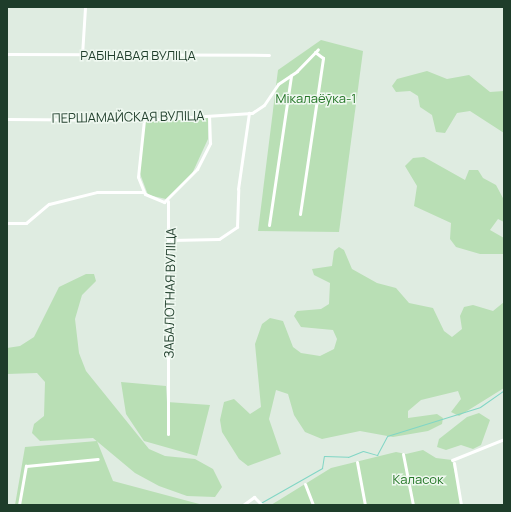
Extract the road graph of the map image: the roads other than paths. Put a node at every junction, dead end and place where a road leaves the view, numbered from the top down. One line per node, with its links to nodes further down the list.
1 (85, 7): 5 (street)
2 (318, 49): 3 (street)
3 (315, 52): 7 (street); 14 (street)
4 (7, 54): 5 (street, РАБІНАВАЯ ВУЛІЦА)
5 (82, 55): 6 (street, РАБІНАВАЯ ВУЛІЦА)
6 (269, 55)
7 (291, 76): 8 (street); 16 (street)
8 (249, 113): 9 (street, ПЕРШАМАЙСКАЯ ВУЛІЦА); 17 (street)
9 (209, 116): 11 (street, ПЕРШАМАЙСКАЯ ВУЛІЦА); 13 (street)
10 (7, 119): 11 (street, ПЕРШАМАЙСКАЯ ВУЛІЦА)
11 (144, 120): 12 (street)
12 (143, 192): 13 (street); 15 (street)
13 (168, 201): 17 (street, ЗАБАЛОТНАЯ ВУЛІЦА)
14 (300, 214)
15 (7, 223)
16 (270, 225)
17 (170, 240): 18 (street, ЗАБАЛОТНАЯ ВУЛІЦА)
18 (168, 434)
19 (504, 439): 30 (street)
20 (403, 454): 29 (street)
21 (98, 459): 25 (street)
22 (357, 462): 28 (street)
23 (305, 484): 27 (street)
24 (261, 503): 26 (street)
25 (20, 505)
26 (243, 505)
27 (313, 505)
28 (366, 505)
29 (413, 505)
30 (461, 505)

